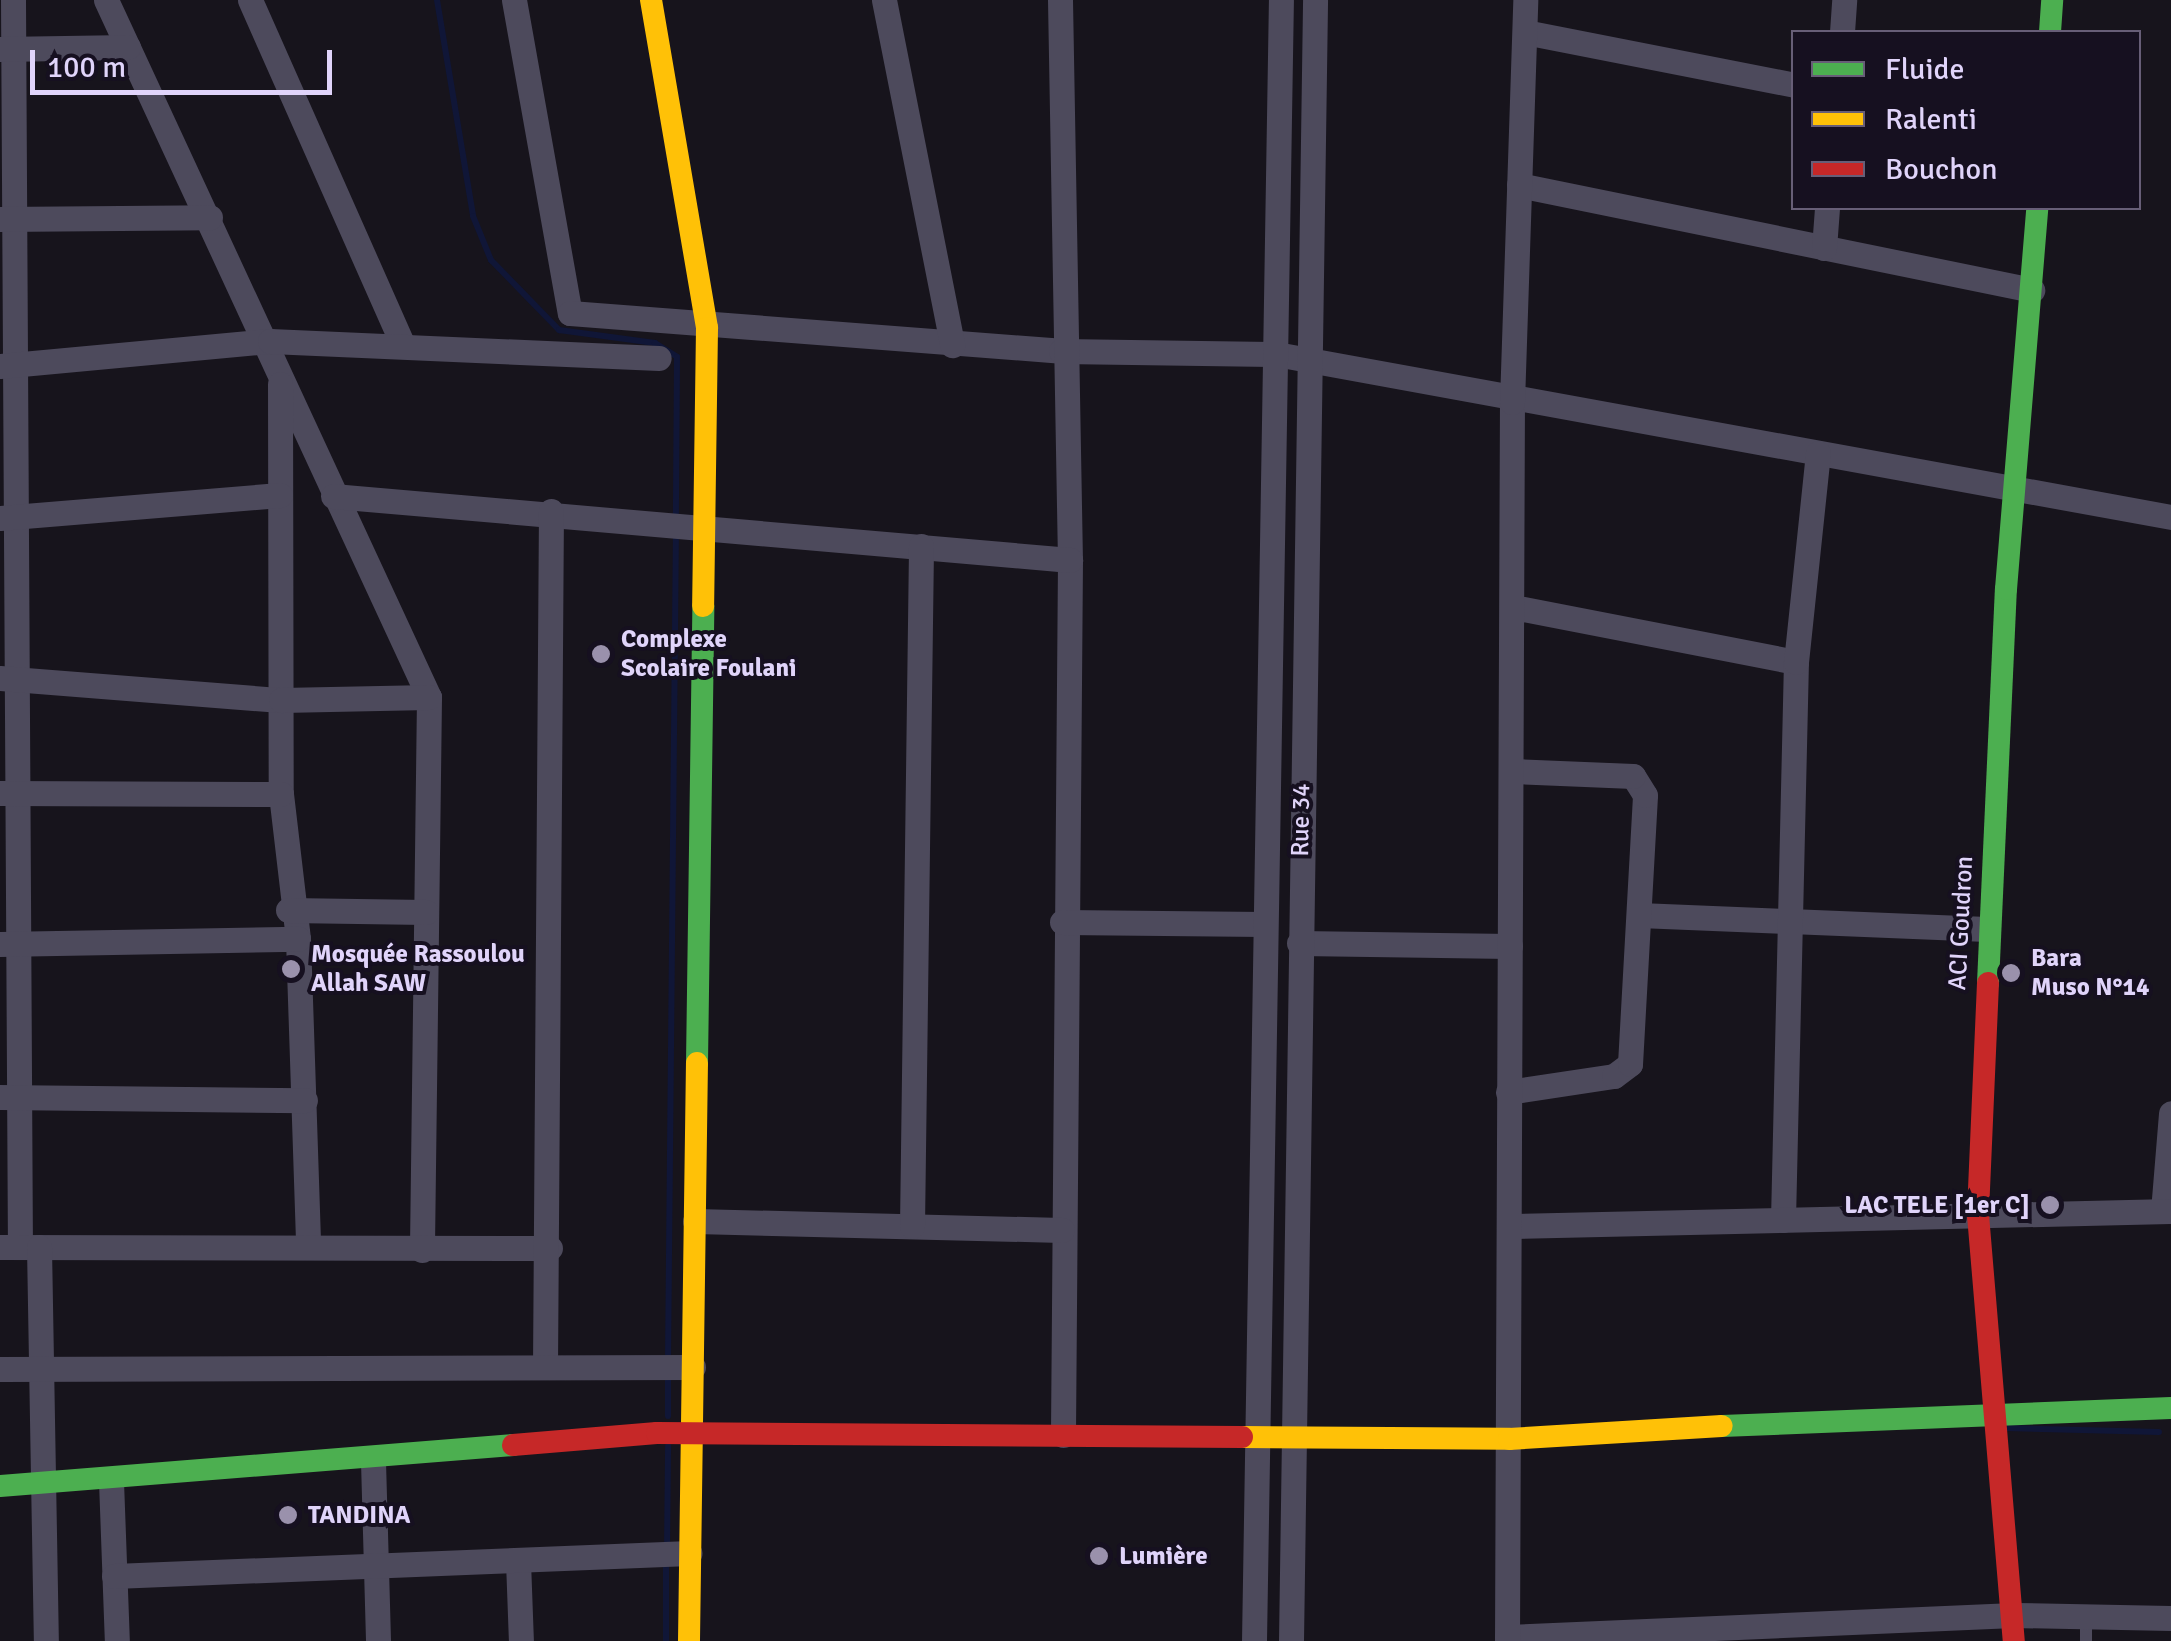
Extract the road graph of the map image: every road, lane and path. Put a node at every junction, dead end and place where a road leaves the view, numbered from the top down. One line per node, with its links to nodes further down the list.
1 (13, 0): 17 (street)
2 (106, 0): 16 (street)
3 (250, 0): 28 (street)
4 (514, 0): 26 (street)
5 (651, 0): 26 (street)
6 (884, 0): 29 (street)
7 (1060, 0): 30 (street)
8 (1281, 0): 31 (street, Rue 34)
9 (1315, 0): 33 (street, Rue 34)
10 (1525, 0): 15 (street)
11 (1844, 0): 13 (street)
12 (2052, 0): 14 (street)
13 (1842, 30)
14 (2050, 30)
15 (1525, 32): 18 (street); 19 (street)
16 (128, 47): 17 (street); 22 (street)
17 (7, 49): 23 (street)
18 (1791, 84)
19 (1519, 185): 24 (street); 36 (street)
20 (1828, 210): 24 (street)
21 (2038, 210): 25 (street, ACI Goudron)
22 (210, 217): 23 (street); 27 (street)
23 (7, 219): 34 (street)
24 (1824, 248): 25 (street)
25 (2032, 290): 38 (street, ACI Goudron)
26 (708, 328): 29 (street); 44 (street)
27 (270, 341): 28 (street); 34 (street); 35 (street)
28 (401, 341): 32 (street)
29 (952, 345): 30 (street)
30 (1060, 351): 31 (street); 46 (street)
31 (1276, 354): 33 (street); 60 (street, Rue 34)
32 (659, 358)
33 (1310, 361): 36 (street); 63 (street, Rue 34)
34 (8, 366): 43 (street)
35 (280, 374): 39 (street); 40 (street)
36 (1512, 402): 37 (street); 47 (street)
37 (1818, 453): 38 (street); 48 (street)
38 (2013, 494): 42 (street); 61 (street, ACI Goudron)
39 (280, 495): 43 (street); 51 (street)
40 (333, 496): 41 (street); 50 (street)
41 (551, 511): 44 (street); 79 (street)
42 (2171, 517)
43 (8, 518): 49 (street)
44 (697, 521): 45 (street); 72 (street)
45 (921, 546): 46 (street); 74 (street)
46 (1070, 560): 58 (street)
47 (1518, 608): 48 (street); 52 (street)
48 (1796, 662): 59 (street)
49 (8, 679): 51 (street); 53 (street)
50 (429, 696): 51 (street); 56 (street)
51 (281, 700): 54 (street)
52 (1512, 771): 57 (street); 65 (street)
53 (9, 793): 54 (street); 64 (street)
54 (281, 794): 55 (street)
55 (288, 910): 56 (street); 62 (street)
56 (426, 912): 80 (street)
57 (1638, 916): 59 (street); 66 (street)
58 (1062, 922): 60 (street); 76 (street)
59 (1785, 923): 61 (street); 73 (street)
60 (1264, 924): 90 (street, Rue 34)
61 (1987, 929): 71 (street, ACI Goudron)
62 (298, 939): 64 (street); 68 (street)
63 (1299, 943): 65 (street); 91 (street, Rue 34)
64 (9, 944): 67 (street)
65 (1510, 946): 66 (street)
66 (1508, 1092): 75 (street)
67 (10, 1097): 68 (street); 77 (street)
68 (304, 1100): 78 (street)
69 (2171, 1113): 70 (street)
70 (2167, 1211): 71 (street)
71 (1978, 1216): 73 (street); 86 (street, ACI Goudron)
72 (695, 1220): 74 (street); 82 (street)
73 (1782, 1220): 75 (street)
74 (912, 1226): 76 (street)
75 (1510, 1226): 89 (street)
76 (1062, 1230): 88 (street)
77 (20, 1247): 78 (street); 83 (street)
78 (308, 1247): 80 (street)
79 (550, 1248): 80 (street); 81 (street)
80 (422, 1250)
81 (545, 1367): 82 (street); 83 (street)
82 (677, 1367): 87 (street)
83 (41, 1368): 84 (street); 94 (street)
84 (0, 1369)
85 (2171, 1408): 86 (street)
86 (1990, 1409): 89 (street); 100 (street, ACI Goudron)
87 (692, 1434): 88 (street); 92 (street); 96 (street)
88 (1063, 1435): 90 (street)
89 (1509, 1439): 91 (street); 105 (street)
90 (1256, 1442): 91 (street); 111 (street, Rue 34)
91 (1290, 1442): 112 (street, Rue 34)
92 (373, 1462): 93 (street); 98 (street)
93 (111, 1481): 94 (street); 99 (street)
94 (43, 1484): 95 (street); 106 (street)
95 (0, 1486)
96 (674, 1554): 97 (street); 110 (street)
97 (518, 1561): 98 (street); 109 (street)
98 (376, 1568): 99 (street); 108 (street)
99 (114, 1576): 107 (street)
100 (2014, 1615): 102 (street); 103 (street); 113 (street, ACI Goudron)
101 (2171, 1618): 102 (street)
102 (2086, 1629)
103 (1812, 1636): 104 (street)
104 (1662, 1638): 105 (street)
105 (1507, 1639)
106 (46, 1641)
107 (117, 1641)
108 (378, 1641)
109 (520, 1641)
110 (689, 1641)
111 (1254, 1641)
112 (1291, 1641)
113 (2014, 1641)

